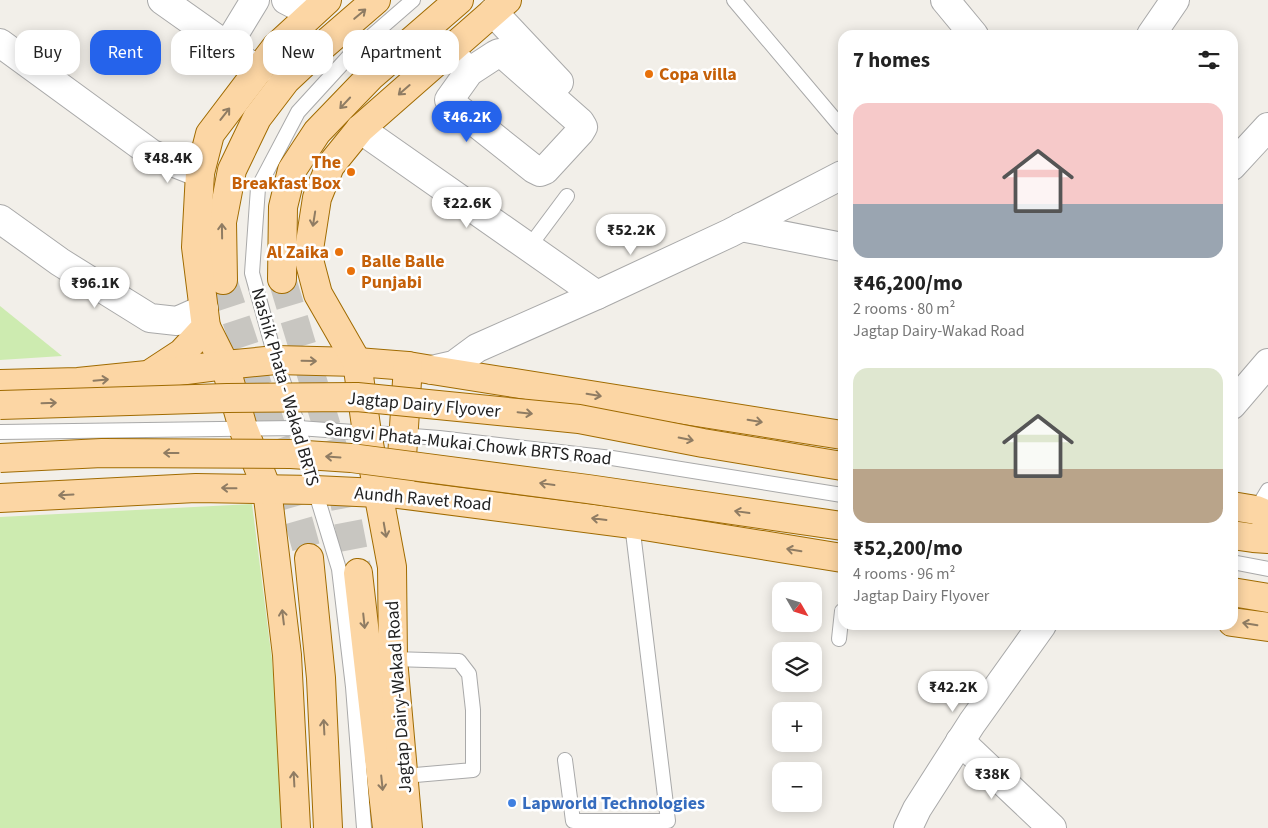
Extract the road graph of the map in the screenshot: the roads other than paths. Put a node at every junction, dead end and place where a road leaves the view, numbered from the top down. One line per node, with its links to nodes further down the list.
1 (162, 0): 12 (street)
2 (255, 0): 13 (street)
3 (286, 0): 11 (street)
4 (376, 0): 36 (main road, one-way to 4)
5 (413, 0): 39 (lane, Nashik Phata - Wakad BRTS)
6 (459, 0): 35 (main road, one-way to 35)
7 (734, 0): 24 (lane)
8 (1175, 0): 15 (street)
9 (957, 4): 14 (street)
10 (500, 6): 16 (main road); 23 (street)
11 (319, 7): 20 (main road)
12 (204, 30)
13 (237, 30)
14 (971, 30)
15 (1154, 30)
16 (459, 42)
17 (0, 43): 28 (street)
18 (459, 62): 21 (street)
19 (253, 66): 20 (street)
20 (259, 70): 28 (main road, one-way to 20)
21 (469, 72): 21 (street)
22 (422, 75): 26 (main road, one-way to 26)
23 (595, 120)
24 (838, 123)
25 (1268, 128): 27 (street)
26 (360, 129): 34 (street); 40 (main road, one-way to 40)
27 (1238, 160)
28 (200, 173): 38 (main road)
29 (838, 177): 32 (street)
30 (567, 196): 34 (lane)
31 (0, 219): 38 (street)
32 (741, 227): 33 (street); 37 (street)
33 (838, 246)
34 (529, 247): 37 (street)
35 (282, 279)
36 (223, 280)
37 (597, 295): 43 (street)
38 (205, 318): 42 (main road); 44 (main road)
39 (276, 360): 40 (main road, one-way to 40); 42 (main road); 49 (lane, Nashik Phata - Wakad BRTS)
40 (357, 362): 43 (main road); 51 (main road)
41 (1268, 363): 46 (street)
42 (225, 365): 44 (main road); 48 (main road)
43 (420, 368): 52 (main road, one-way to 52); 53 (main road)
44 (147, 376): 45 (main road, one-way to 44)
45 (0, 384)
46 (1238, 398)
47 (0, 405): 55 (main road, Jagtap Dairy Flyover, one-way to 55, bridge)
48 (243, 428): 49 (lane, Sangvi Phata-Mukai Chowk BRTS Road); 50 (lane, Sangvi Phata-Mukai Chowk BRTS Road); 56 (main road)
49 (299, 428): 51 (lane, Sangvi Phata-Mukai Chowk BRTS Road); 57 (lane, Nashik Phata - Wakad BRTS)
50 (0, 432)
51 (368, 433): 53 (lane, Sangvi Phata-Mukai Chowk BRTS Road); 58 (main road)
52 (838, 434)
53 (403, 435): 58 (main road); 59 (lane, Sangvi Phata-Mukai Chowk BRTS Road)
54 (0, 458): 62 (main road, one-way to 54, bridge)
55 (838, 465)
56 (267, 489): 57 (main road, Aundh Ravet Road); 60 (main road, Aundh Ravet Road, one-way to 60); 79 (main road, one-way to 56)
57 (315, 490): 58 (main road, Aundh Ravet Road); 81 (lane, Nashik Phata - Wakad BRTS)
58 (389, 494): 61 (main road, Aundh Ravet Road, one-way to 58); 75 (main road, Jagtap Dairy-Wakad Road, one-way to 75)
59 (838, 494)
60 (0, 498)
61 (632, 524): 63 (main road, Aundh Ravet Road, one-way to 61); 77 (lane)
62 (838, 525)
63 (838, 557)
64 (309, 558): 80 (main road, one-way to 64)
65 (1238, 563): 66 (lane)
66 (1268, 569)
67 (358, 573): 82 (main road, Jagtap Dairy-Wakad Road, one-way to 82)
68 (1238, 593): 69 (main road)
69 (1265, 597)
70 (1238, 623): 71 (main road, one-way to 70)
71 (1268, 627)
72 (840, 630): 74 (lane)
73 (1038, 630): 76 (street)
74 (839, 639)
75 (393, 659): 78 (main road, Jagtap Dairy-Wakad Road); 78 (lane)
76 (960, 741): 84 (street); 85 (street)
77 (565, 760)
78 (404, 776): 83 (main road, Jagtap Dairy-Wakad Road)
79 (296, 828)
80 (328, 828)
81 (364, 828)
82 (387, 828)
83 (408, 828)
84 (908, 828)
85 (1052, 828)

